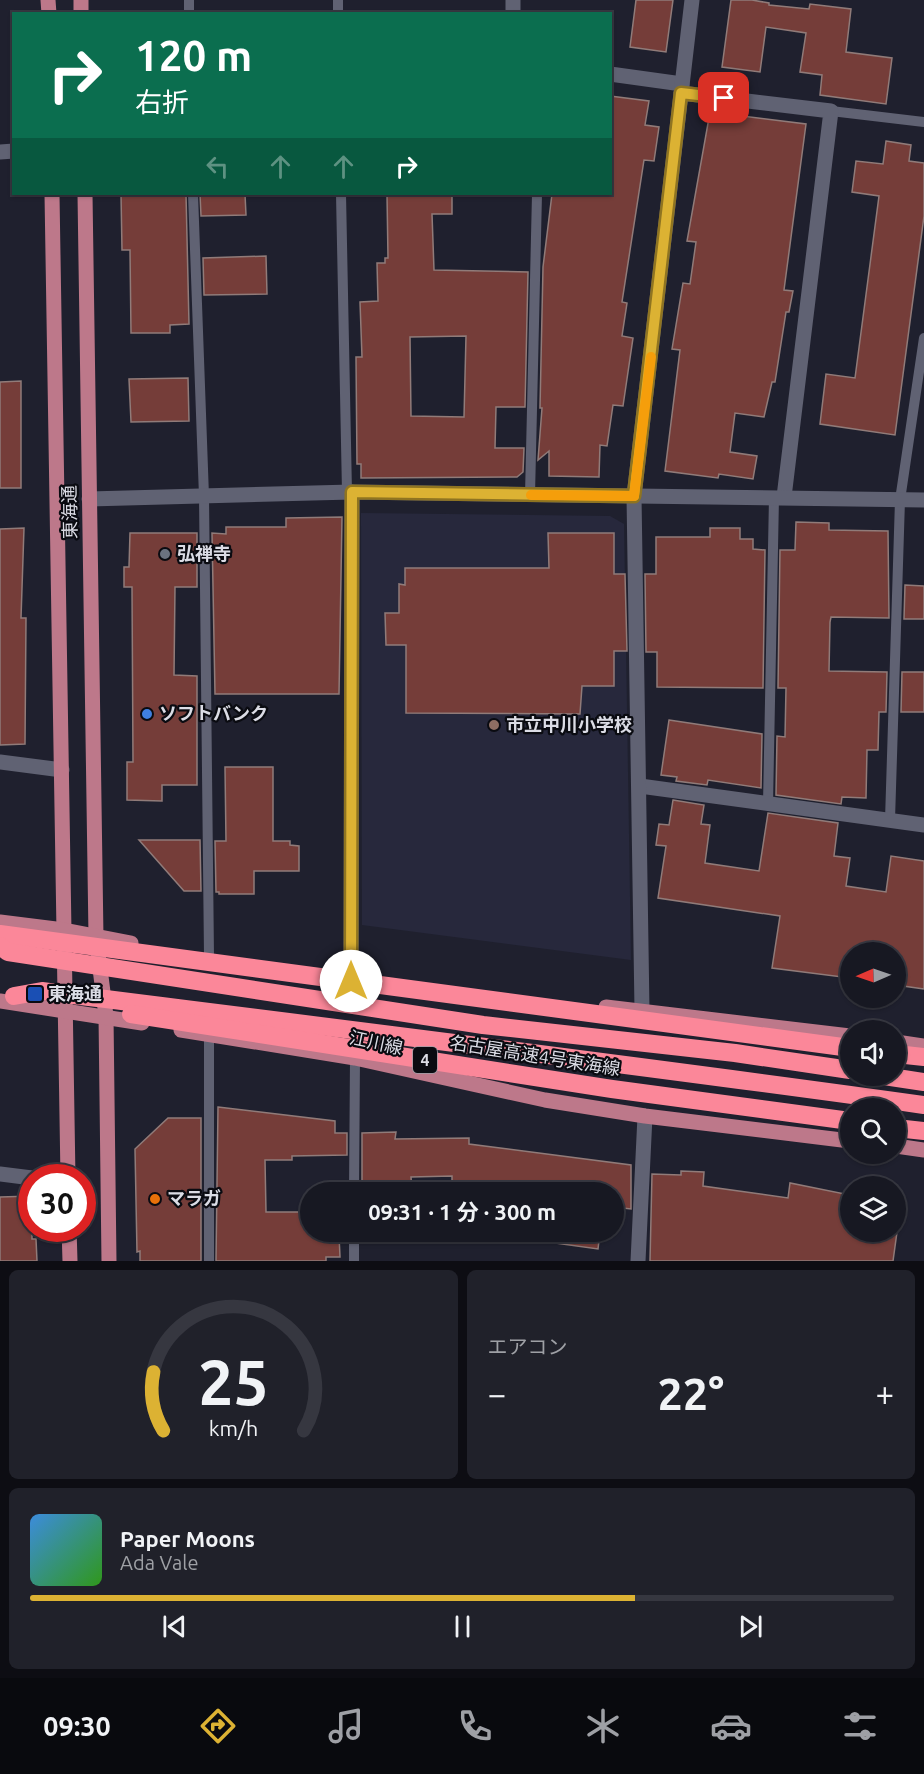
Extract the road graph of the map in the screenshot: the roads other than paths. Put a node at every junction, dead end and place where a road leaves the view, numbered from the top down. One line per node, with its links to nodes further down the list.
1 (692, 0): 3 (street)
2 (612, 74): 3 (street)
3 (682, 89): 4 (street); 15 (street)
4 (831, 111): 5 (lane); 16 (street)
5 (924, 122)
6 (52, 195): 21 (main road, 東海通)
7 (85, 195): 17 (main road, 東海通)
8 (193, 195): 14 (lane)
9 (341, 195): 12 (lane)
10 (537, 195): 13 (lane)
11 (924, 338): 18 (lane)
12 (349, 492): 13 (street); 14 (street); 32 (street)
13 (530, 495): 15 (street)
14 (204, 496): 17 (street); 31 (lane)
15 (634, 496): 16 (street); 22 (street)
16 (779, 497): 18 (street); 23 (lane)
17 (89, 499): 29 (main road, 東海通)
18 (900, 500): 19 (street); 24 (lane)
19 (924, 500)
20 (0, 762): 21 (street)
21 (62, 770): 27 (main road, 東海通)
22 (640, 786): 23 (street); 35 (street)
23 (768, 804): 24 (street)
24 (890, 820): 25 (street)
25 (924, 825)
26 (0, 922): 27 (main road)
27 (64, 930): 29 (main road); 34 (main road, 東海通)
28 (0, 934): 41 (highway)
29 (96, 937): 31 (main road); 36 (main road, 東海通)
30 (0, 946): 45 (highway)
31 (209, 956): 32 (main road)
32 (351, 981): 35 (main road)
33 (5, 997): 34 (main road, 江川線); 48 (highway); 50 (highway, 名古屋高速4号東海線 / 4)
34 (66, 1009): 36 (main road, 江川線); 56 (main road, 東海通)
35 (642, 1011): 37 (main road)
36 (106, 1016): 38 (main road, 江川線); 63 (main road, 東海通)
37 (840, 1035)
38 (209, 1036): 44 (main road, 江川線); 64 (lane)
39 (906, 1043): 40 (main road)
40 (924, 1046)
41 (840, 1047)
42 (906, 1055): 43 (highway)
43 (924, 1057)
44 (355, 1058): 49 (main road, 江川線); 59 (lane)
45 (840, 1069)
46 (906, 1079): 47 (highway)
47 (924, 1082)
48 (924, 1105)
49 (645, 1116): 53 (main road, 江川線); 66 (street)
50 (840, 1120)
51 (906, 1129): 52 (highway)
52 (924, 1131)
53 (840, 1140)
54 (906, 1147): 55 (main road)
55 (924, 1150)
56 (68, 1164)
57 (0, 1174): 58 (street)
58 (18, 1176)
59 (354, 1182)
60 (69, 1242): 62 (main road)
61 (354, 1242): 65 (lane)
62 (70, 1261)
63 (109, 1261)
64 (209, 1261)
65 (354, 1261)
66 (638, 1261)

